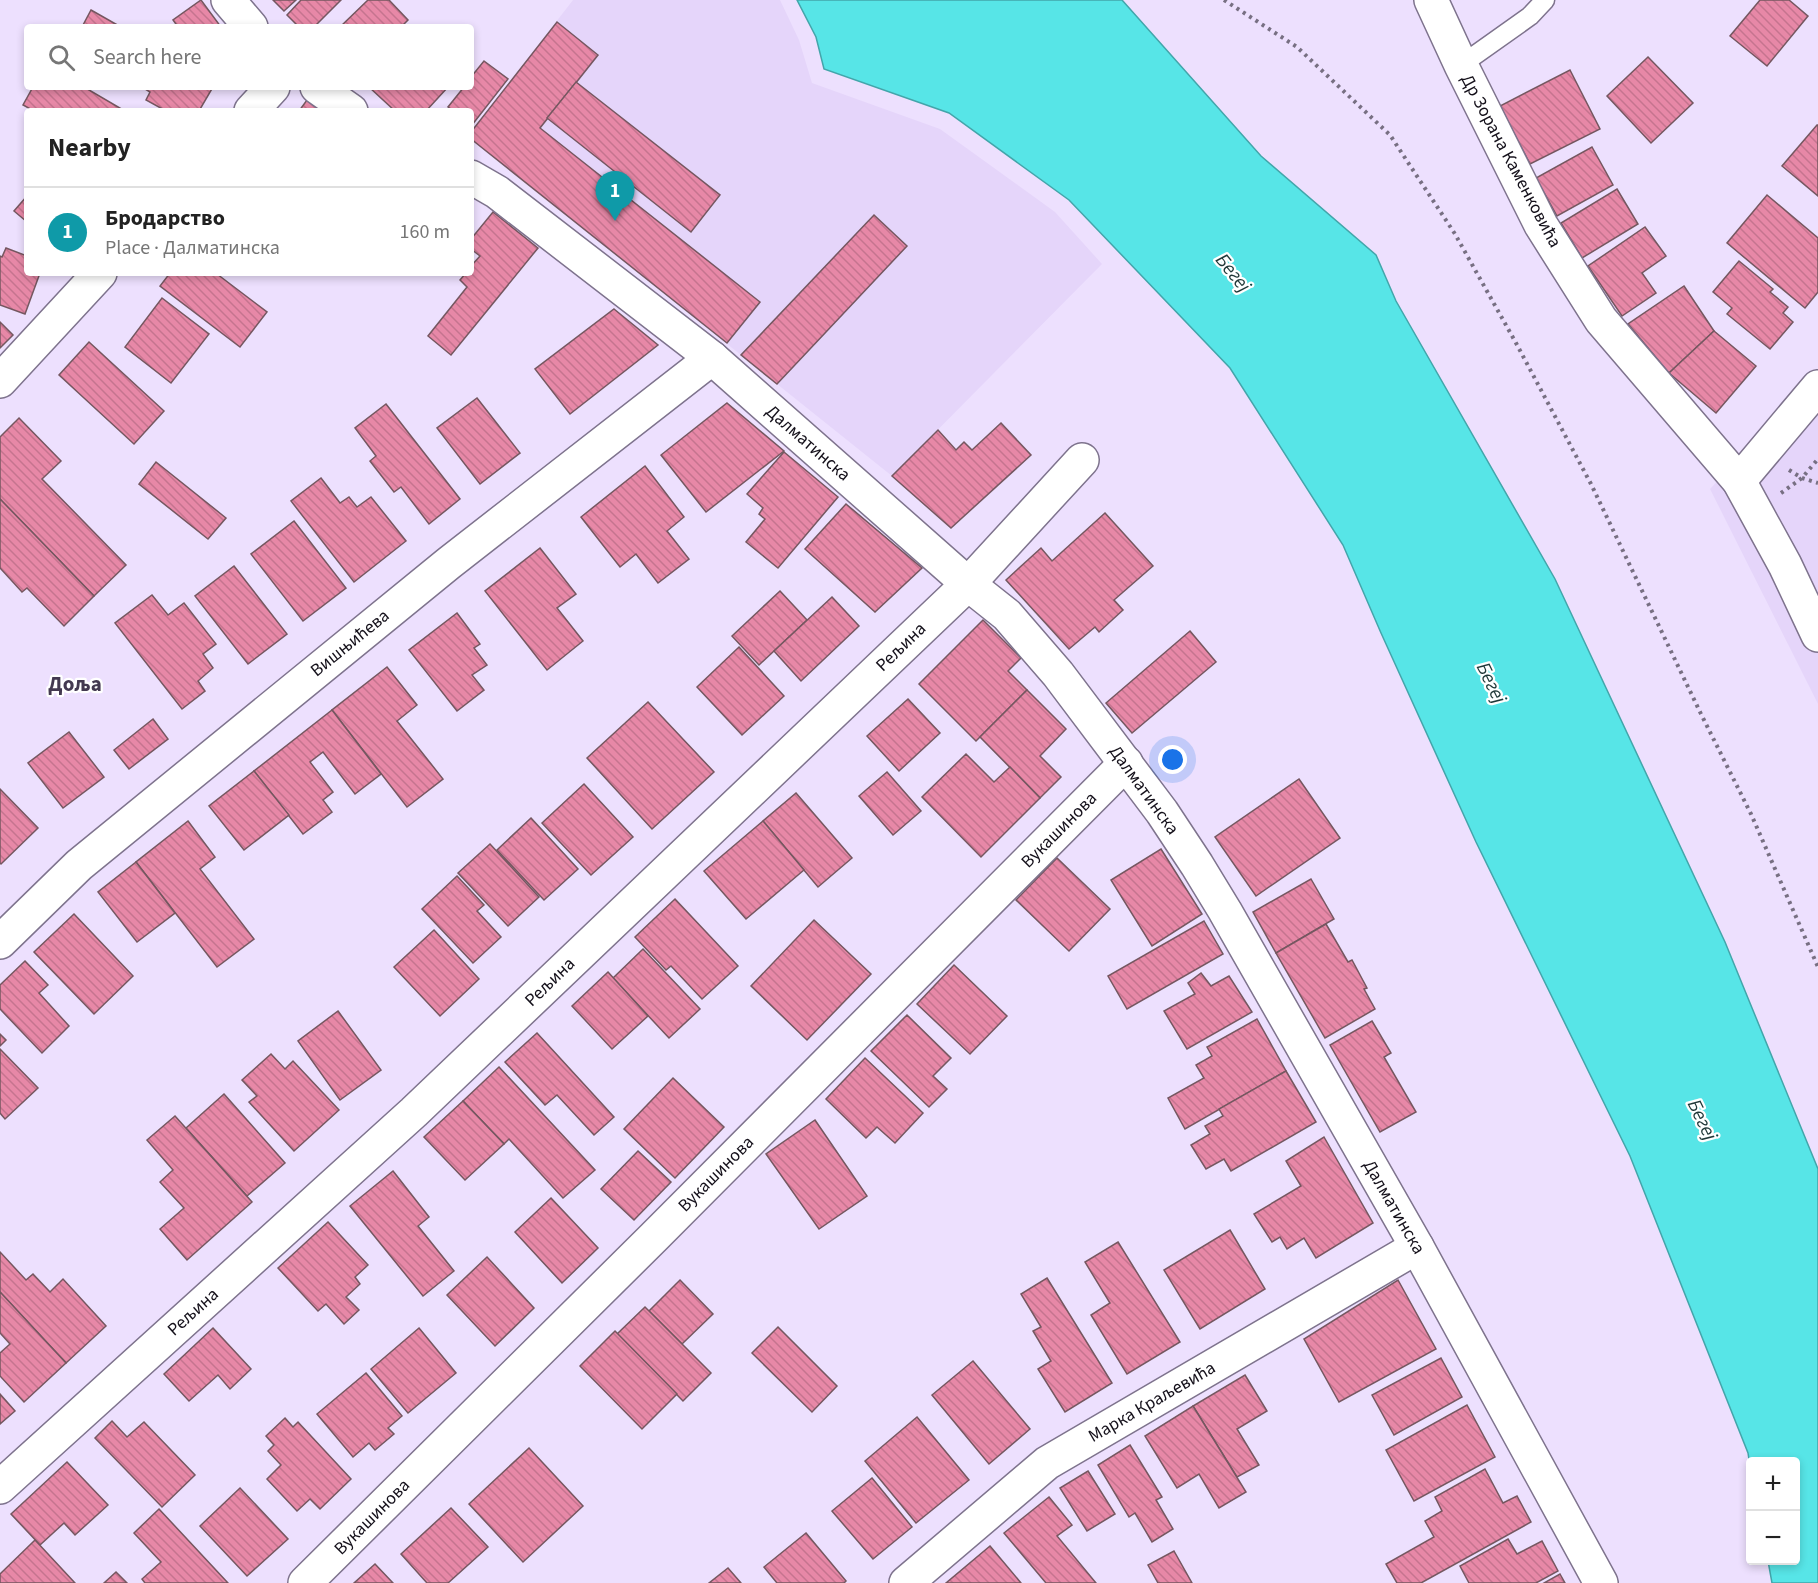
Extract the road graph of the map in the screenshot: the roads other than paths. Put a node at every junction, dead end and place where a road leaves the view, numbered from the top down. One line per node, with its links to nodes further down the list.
1 (228, 0): 4 (street)
2 (1431, 0): 5 (street, Др Зорана Каменковића)
3 (1545, 0): 5 (lane)
4 (249, 24)
5 (1461, 65): 16 (street, Др Зорана Каменковића)
6 (270, 90): 8 (street)
7 (321, 90): 9 (street)
8 (253, 108)
9 (347, 108)
10 (474, 179): 12 (street, Далматинска)
11 (97, 276): 13 (street)
12 (712, 358): 17 (street, Далматинска); 20 (street, Вишњићева)
13 (0, 381)
14 (1818, 387): 16 (street)
15 (1082, 460): 17 (street, Рељина)
16 (1739, 481): 18 (street, Др Зорана Каменковића)
17 (968, 584): 19 (street, Далматинска); 22 (street, Рељина)
18 (1818, 636)
19 (1125, 763): 21 (street, Далматинска); 23 (street, Вукашинова)
20 (0, 942)
21 (1417, 1247): 24 (street, Марка Краљевића); 25 (street, Далматинска)
22 (0, 1487)
23 (305, 1583)
24 (906, 1583)
25 (1601, 1583)

